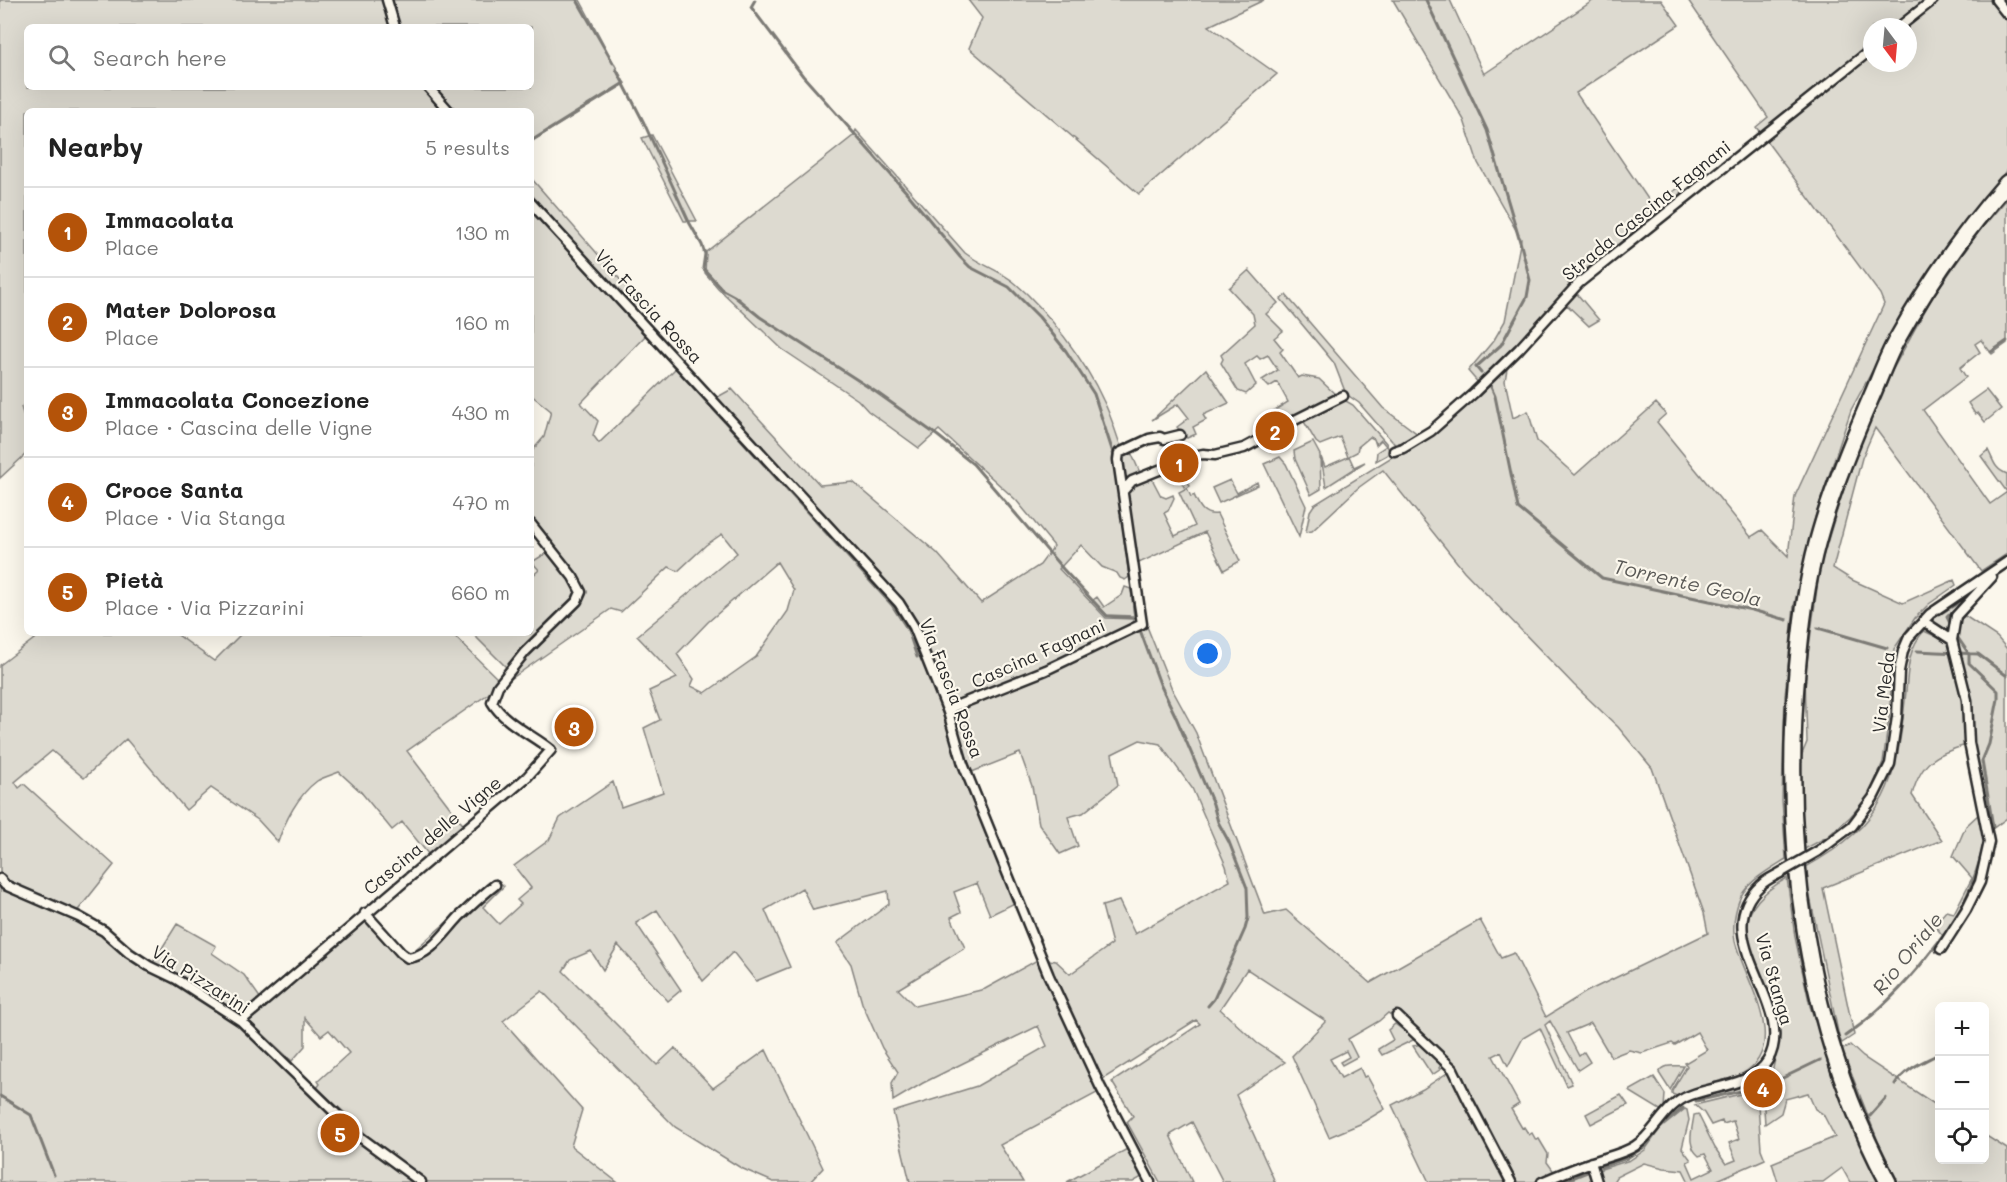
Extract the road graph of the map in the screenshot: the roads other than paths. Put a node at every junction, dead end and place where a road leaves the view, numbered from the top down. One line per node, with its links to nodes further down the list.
1 (387, 0): 6 (street)
2 (1933, 0): 5 (street)
3 (1996, 0): 4 (street)
4 (2007, 14)
5 (1910, 18)
6 (394, 24)
7 (1863, 56): 14 (street, Strada Cascina Fagnani)
8 (431, 90): 9 (street)
9 (446, 108)
10 (2007, 183): 36 (highway)
11 (534, 206): 22 (street, Via Fascia Rossa)
12 (1343, 396): 15 (street)
13 (1180, 435): 17 (street)
14 (1394, 451)
15 (1193, 456)
16 (1179, 462): 17 (street)
17 (1124, 490): 22 (street, Cascina Fagnani)
18 (534, 528): 26 (street, Cascina delle Vigne)
19 (2004, 565): 20 (street, Via Meda); 21 (street)
20 (1923, 621): 21 (street); 23 (street, Via Meda, bridge)
21 (1953, 644): 27 (street)
22 (948, 712): 32 (street, Via Fascia Rossa)
23 (1780, 873): 30 (street, Via Stanga)
24 (0, 879): 29 (street, Via Pizzarini)
25 (495, 885): 26 (street)
26 (365, 913): 29 (street, Cascina delle Vigne)
27 (1941, 949)
28 (1397, 1016): 33 (street)
29 (241, 1021): 31 (street, Via Pizzarini)
30 (1591, 1162): 34 (street, Via Stanga); 35 (street)
31 (421, 1182)
32 (1150, 1182)
33 (1511, 1182)
34 (1542, 1182)
35 (1597, 1182)
36 (1888, 1182)

